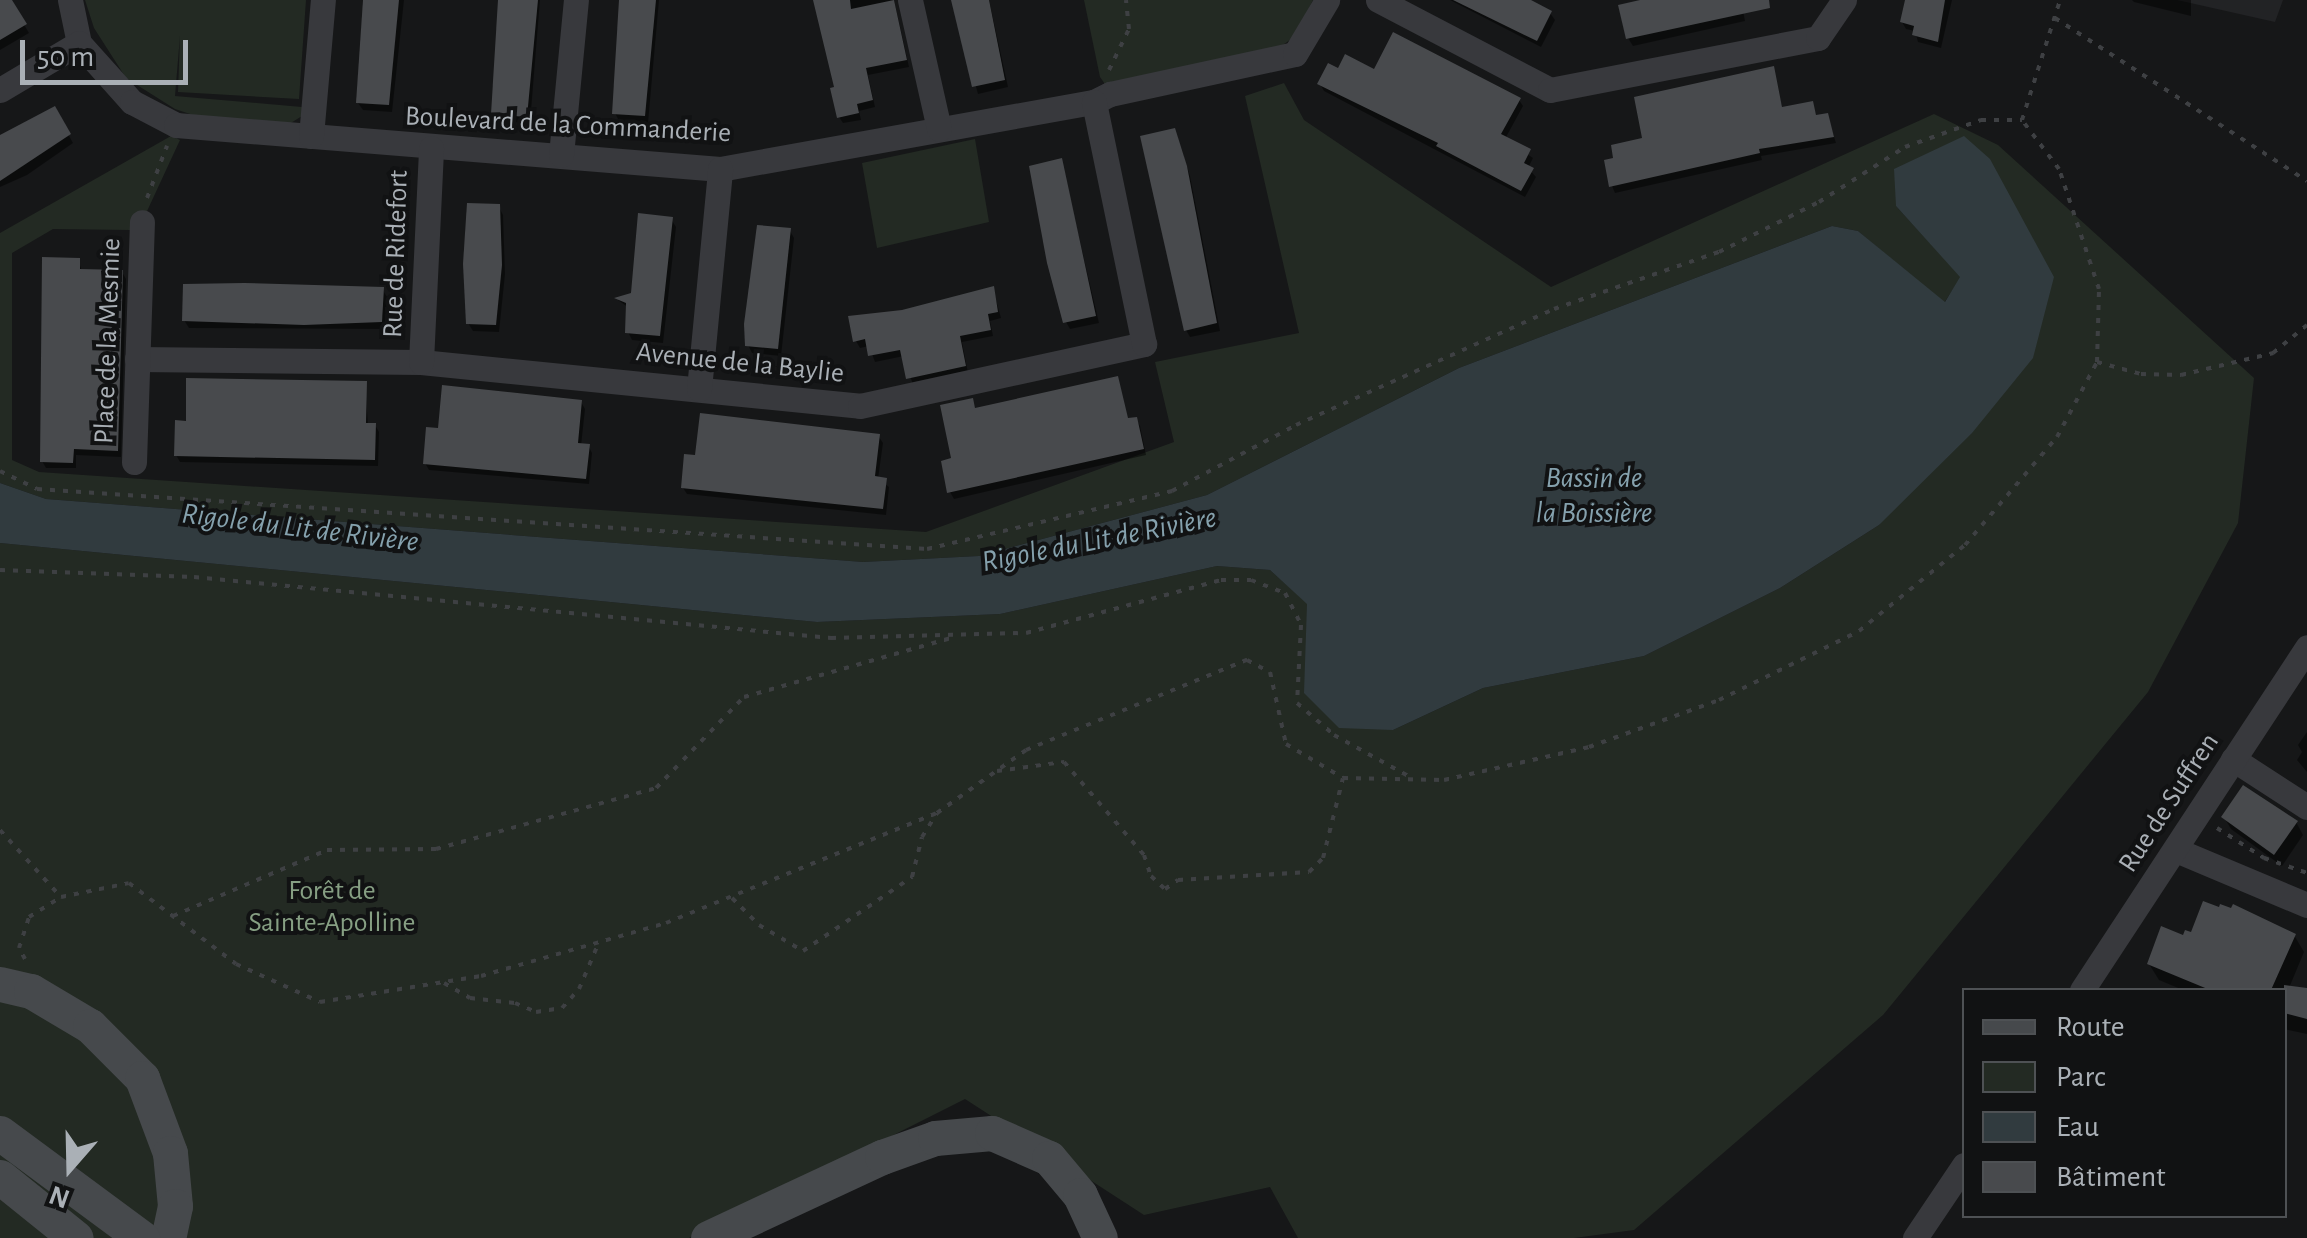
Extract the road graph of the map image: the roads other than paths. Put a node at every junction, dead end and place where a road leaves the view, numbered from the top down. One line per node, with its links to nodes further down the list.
1 (70, 0): 8 (street)
2 (322, 0): 12 (street)
3 (576, 0): 14 (street)
4 (910, 0): 11 (street)
5 (1328, 0): 10 (street, Boulevard de la Commanderie)
6 (1378, 0): 7 (street)
7 (1844, 0)
8 (79, 43): 9 (street); 12 (street, Boulevard de la Commanderie)
9 (0, 90)
10 (1102, 98): 11 (street, Boulevard de la Commanderie); 19 (street, Avenue de la Baylie)
11 (939, 129): 15 (street, Boulevard de la Commanderie)
12 (312, 136): 13 (street, Boulevard de la Commanderie)
13 (430, 148): 14 (street, Boulevard de la Commanderie); 18 (street, Rue de Ridefort)
14 (562, 154): 15 (street, Boulevard de la Commanderie)
15 (720, 169): 19 (street)
16 (142, 222): 17 (street, Place de la Mesmie)
17 (138, 358): 18 (street, Avenue de la Baylie); 20 (street, Place de la Mesmie)
18 (422, 362): 19 (street, Avenue de la Baylie)
19 (698, 389)
20 (134, 462)
21 (2307, 647): 22 (street, Rue de Suffren)
22 (2233, 758): 23 (street); 26 (street, Rue de Suffren)
23 (2265, 780): 24 (street); 25 (street)
24 (2307, 788)
25 (2307, 808)
26 (2176, 850): 27 (street); 29 (street, Rue de Suffren)
27 (2307, 906)
28 (14, 975): 33 (main road)
29 (2083, 988)
30 (0, 1133): 33 (main road)
31 (1962, 1168): 38 (street)
32 (0, 1180): 34 (main road); 35 (main road)
33 (150, 1237)
34 (48, 1238)
35 (76, 1238)
36 (708, 1238): 37 (main road)
37 (1100, 1238)
38 (1916, 1238)

